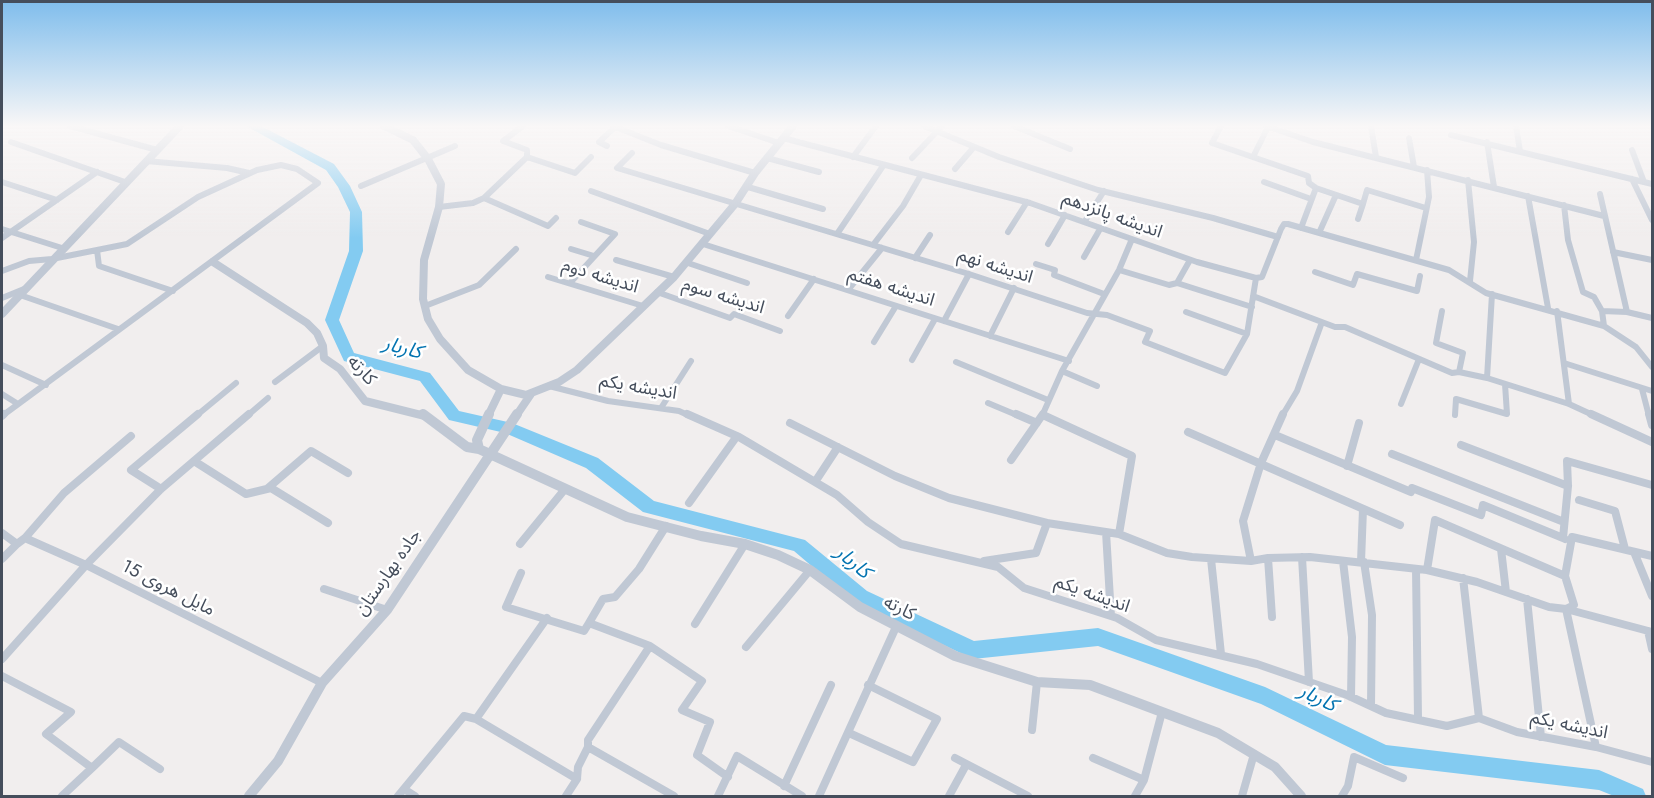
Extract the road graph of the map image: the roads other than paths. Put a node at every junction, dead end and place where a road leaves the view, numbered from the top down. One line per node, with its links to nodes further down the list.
1 (72, 163): 25 (street)
2 (144, 163): 33 (street)
3 (172, 163): 27 (street)
4 (417, 163): 37 (street)
5 (430, 163): 53 (street)
6 (520, 163): 46 (street)
7 (546, 163): 8 (street)
8 (585, 163)
9 (622, 163): 50 (street, اندیشه نهم)
10 (722, 163): 28 (street)
11 (763, 163): 28 (street)
12 (786, 163): 26 (street)
13 (876, 163): 21 (street, اندیشه پانزدهم)
14 (959, 163): 23 (street)
15 (1022, 163): 42 (street)
16 (1271, 163): 40 (street)
17 (1402, 163): 22 (street)
18 (1490, 163): 38 (street)
19 (1569, 163): 30 (street)
20 (1637, 163): 35 (street)
21 (883, 165): 29 (street, اندیشه پانزدهم); 70 (street)
22 (1414, 166): 24 (street)
23 (954, 169)
24 (1427, 170): 31 (street); 55 (street)
25 (97, 172): 33 (street); 47 (street)
26 (819, 172)
27 (249, 173): 82 (street); 92 (street)
28 (755, 173): 39 (street)
29 (921, 175): 49 (street, اندیشه پانزدهم); 77 (street)
30 (1632, 179): 35 (street); 60 (street)
31 (1468, 180): 38 (street); 104 (street)
32 (2, 182): 47 (street)
33 (125, 182): 78 (street)
34 (1264, 182): 48 (street)
35 (1644, 182): 36 (street)
36 (1653, 184)
37 (361, 186)
38 (1494, 187): 45 (street)
39 (748, 188): 50 (street); 54 (street)
40 (1316, 188): 44 (street); 48 (street)
41 (591, 191): 69 (street)
42 (1104, 191): 61 (street); 72 (street)
43 (1600, 194): 57 (street)
44 (1336, 195): 51 (street); 68 (street)
45 (1528, 196): 52 (street); 121 (street)
46 (484, 198): 53 (street); 58 (street)
47 (57, 200): 66 (street)
48 (1311, 200): 63 (street)
49 (1027, 202): 56 (street, اندیشه پانزدهم); 67 (street)
50 (735, 204): 69 (street); 70 (street, اندیشه نهم)
51 (1363, 204): 55 (street); 59 (street)
52 (1564, 205): 57 (street); 124 (street)
53 (439, 207): 117 (street)
54 (823, 208)
55 (1426, 208): 90 (street)
56 (1065, 215): 61 (street, اندیشه پانزدهم); 76 (street)
57 (1604, 216): 83 (street)
58 (556, 218)
59 (1358, 219)
60 (1652, 219)
61 (1085, 221): 65 (street, اندیشه پانزدهم)
62 (581, 222): 84 (street)
63 (1301, 228): 68 (street); 72 (street)
64 (2, 229): 66 (street)
65 (1100, 229): 74 (street, اندیشه پانزدهم); 85 (street)
66 (13, 231): 73 (street); 78 (street)
67 (1008, 232)
68 (1319, 233): 90 (street)
69 (710, 234): 75 (street)
70 (837, 234): 77 (street, اندیشه نهم)
71 (930, 235): 86 (street)
72 (1278, 237): 102 (street)
73 (2, 238)
74 (1132, 239): 89 (street, اندیشه پانزدهم); 95 (street)
75 (703, 244): 93 (street); 103 (street, اندیشه هفتم)
76 (1047, 244)
77 (873, 245): 79 (street, اندیشه نهم)
78 (62, 248): 87 (street)
79 (882, 248): 86 (street, اندیشه نهم); 109 (street)
80 (516, 249): 117 (street)
81 (571, 249): 84 (street)
82 (96, 250): 87 (street); 110 (street)
83 (1613, 252): 91 (street); 126 (street)
84 (594, 256): 105 (street)
85 (1084, 257)
86 (915, 258): 98 (street, اندیشه نهم)
87 (52, 259): 96 (street); 111 (street)
88 (616, 260): 101 (street)
89 (1190, 260): 102 (street, اندیشه پانزدهم); 107 (street)
90 (1416, 260): 104 (street)
91 (1653, 260)
92 (213, 262): 110 (street); 140 (street, کارته)
93 (688, 263): 101 (street); 106 (street)
94 (1036, 264): 113 (street)
95 (1119, 270): 107 (street); 113 (street)
96 (2, 271)
97 (1316, 272): 99 (street)
98 (969, 274): 108 (street, اندیشه نهم); 132 (street)
99 (1420, 276)
100 (548, 277): 105 (street, اندیشه دوم)
101 (674, 277): 112 (street)
102 (1256, 278): 115 (street)
103 (814, 279): 109 (street, اندیشه هفتم); 129 (street)
104 (1470, 282): 114 (street)
105 (570, 283): 118 (street, اندیشه دوم)
106 (747, 283)
107 (1177, 283): 120 (street)
108 (1014, 288): 128 (street, اندیشه نهم); 138 (street)
109 (848, 290): 119 (street, اندیشه هفتم)
110 (173, 291): 135 (street)
111 (22, 292): 116 (street); 127 (street); 135 (street)
112 (657, 292): 118 (street); 136 (street, اندیشه سوم)
113 (1104, 294): 128 (street)
114 (1492, 294): 121 (street); 151 (street)
115 (1253, 296): 120 (street); 133 (street)
116 (2, 298)
117 (425, 306): 158 (street)
118 (643, 306): 156 (street)
119 (896, 306): 131 (street, اندیشه هفتم); 139 (street)
120 (1252, 307): 137 (street)
121 (1548, 308): 123 (street)
122 (1442, 311): 150 (street)
123 (1557, 311): 134 (street); 146 (street)
124 (1602, 311): 126 (street); 134 (street)
125 (1186, 312): 137 (street)
126 (1627, 312): 130 (street)
127 (2, 314)
128 (1093, 315): 137 (street, اندیشه نهم); 144 (street)
129 (788, 316)
130 (1653, 318)
131 (935, 319): 132 (street, اندیشه هفتم); 142 (street)
132 (944, 321): 138 (street, اندیشه هفتم)
133 (1322, 322): 141 (street); 178 (street)
134 (1604, 326): 148 (street)
135 (118, 329): 155 (street)
136 (780, 331)
137 (1247, 334)
138 (990, 336): 144 (street, اندیشه هفتم)
139 (874, 342)
140 (323, 346): 152 (street); 182 (street, کارته)
141 (1419, 359): 150 (street); 167 (street)
142 (912, 360)
143 (691, 361): 169 (street)
144 (1069, 361): 149 (street)
145 (956, 363): 164 (street)
146 (1564, 363): 159 (street); 168 (street)
147 (2, 365): 155 (street)
148 (1653, 367)
149 (1062, 371): 157 (street); 164 (street)
150 (1459, 372): 151 (street)
151 (1487, 378): 154 (street)
152 (275, 382)
153 (236, 383): 196 (street)
154 (1505, 384): 168 (street); 171 (street)
155 (46, 385): 166 (street)
156 (549, 386): 162 (street); 169 (street, اندیشه یکم)
157 (1097, 386)
158 (501, 389): 162 (street); 182 (street)
159 (1642, 389): 160 (street); 176 (street)
160 (1653, 392)
161 (2, 394): 166 (street)
162 (531, 394): 185 (street, جاده بهارستان)
163 (268, 398): 188 (street)
164 (1048, 400): 170 (street)
165 (988, 403): 174 (street)
166 (18, 404): 172 (street)
167 (1401, 404)
168 (1569, 405): 181 (street)
169 (661, 408): 180 (street, اندیشه یکم)
170 (1043, 415): 174 (street); 208 (street)
171 (1455, 415)
172 (2, 416)
173 (790, 423): 184 (street)
174 (1036, 423): 187 (street)
175 (1359, 423): 190 (street)
176 (1653, 425)
177 (1188, 432): 189 (street)
178 (1275, 435): 189 (street); 190 (street)
179 (131, 436): 209 (street)
180 (737, 436): 192 (street, اندیشه یکم); 199 (street)
181 (1653, 442)
182 (478, 444): 185 (street, کارته)
183 (1461, 445): 194 (street)
184 (838, 447): 192 (street); 203 (street)
185 (490, 453): 197 (street, کارته); 239 (street, جاده بهارستان)
186 (1392, 454): 201 (street)
187 (1011, 460)
188 (194, 461): 195 (street); 196 (street)
189 (1261, 463): 200 (street); 224 (street)
190 (1347, 466): 210 (street)
191 (348, 473): 195 (street)
192 (815, 482): 223 (street, اندیشه یکم)
193 (1653, 485): 194 (street)
194 (1568, 486): 201 (street)
195 (268, 488): 202 (street)
196 (161, 489): 227 (street)
197 (565, 489): 205 (street, کارته); 213 (street)
198 (1579, 500): 216 (street)
199 (689, 503)
200 (1363, 509): 204 (street); 226 (street)
201 (1564, 522): 210 (street)
202 (328, 523)
203 (1047, 523): 206 (street); 223 (street)
204 (1400, 525)
205 (666, 526): 214 (street, کارته); 243 (street)
206 (1106, 532): 208 (street); 240 (street)
207 (2, 533): 212 (street)
208 (1119, 534): 222 (street)
209 (25, 538): 212 (street); 227 (street, مایل هروی 15)
210 (1563, 538): 211 (street)
211 (1571, 543): 216 (street); 232 (street)
212 (17, 544): 221 (street)
213 (520, 544)
214 (745, 544): 229 (street, کارته); 244 (street)
215 (1501, 549): 230 (street); 232 (street); 235 (street)
216 (1625, 549): 217 (street)
217 (1634, 552): 218 (street); 236 (street)
218 (1653, 556)
219 (1302, 557): 220 (street); 225 (street); 254 (street)
220 (1268, 558): 224 (street); 241 (street)
221 (2, 559)
222 (1211, 559): 224 (street); 250 (street)
223 (982, 561): 240 (street, اندیشه یکم)
224 (1251, 561)
225 (1343, 561): 226 (street); 258 (street)
226 (1362, 562): 228 (street); 259 (street)
227 (86, 565): 251 (street); 255 (street, مایل هروی 15)
228 (1416, 569): 230 (street); 261 (street)
229 (810, 570): 245 (street, کارته); 248 (street)
230 (1427, 570): 233 (street)
231 (522, 573): 242 (street)
232 (1565, 576): 238 (street)
233 (1463, 578): 235 (street); 262 (street)
234 (324, 589): 239 (street)
235 (1506, 592): 237 (street)
236 (1653, 596)
237 (1527, 599): 238 (street); 266 (street)
238 (1566, 609): 246 (street); 268 (street)
239 (387, 610): 255 (street, جاده بهارستان)
240 (1111, 616): 250 (street, اندیشه یکم)
241 (1272, 617)
242 (548, 618): 243 (street); 263 (street)
243 (590, 623): 247 (street)
244 (695, 624)
245 (896, 627): 253 (street, کارته); 257 (street)
246 (1650, 632): 249 (street)
247 (650, 646): 267 (street); 276 (street)
248 (746, 647)
249 (1653, 649)
250 (1221, 654): 254 (street, اندیشه یکم)
251 (2, 659)
252 (2, 676): 274 (street)
253 (1036, 682): 260 (street, کارته); 264 (street)
254 (1310, 682): 258 (street, اندیشه یکم)
255 (322, 683): 283 (street, جاده بهارستان)
256 (831, 685): 280 (street)
257 (868, 685): 265 (street); 265 (street)
258 (1352, 697): 259 (street, اندیشه یکم)
259 (1371, 706): 261 (street, اندیشه یکم)
260 (1162, 712): 269 (street, کارته); 279 (street)
261 (1418, 718): 262 (street, اندیشه یکم)
262 (1479, 718): 266 (street, اندیشه یکم)
263 (476, 719): 278 (street); 281 (street)
264 (1032, 730)
265 (849, 734): 289 (street)
266 (1541, 737): 268 (street, اندیشه یکم)
267 (588, 747): 278 (street); 286 (street)
268 (1596, 747): 272 (street, اندیشه یکم)
269 (1254, 754): 293 (street); 294 (street, کارته)
270 (955, 758): 273 (street)
271 (1093, 758): 279 (street)
272 (1653, 762)
273 (966, 765): 290 (street); 291 (street)
274 (92, 768): 275 (street); 282 (street)
275 (160, 769)
276 (728, 777): 280 (street); 287 (street)
277 (1403, 778): 295 (street)
278 (577, 779): 285 (street)
279 (1144, 780): 292 (street)
280 (784, 786): 288 (street)
281 (401, 793): 284 (street)
282 (62, 796)
283 (249, 796)
284 (415, 796)
285 (566, 796)
286 (674, 796)
287 (718, 796)
288 (802, 796)
289 (819, 796)
290 (949, 796)
291 (1028, 796)
292 (1135, 796)
293 (1242, 796)
294 (1301, 796)
295 (1342, 796)

